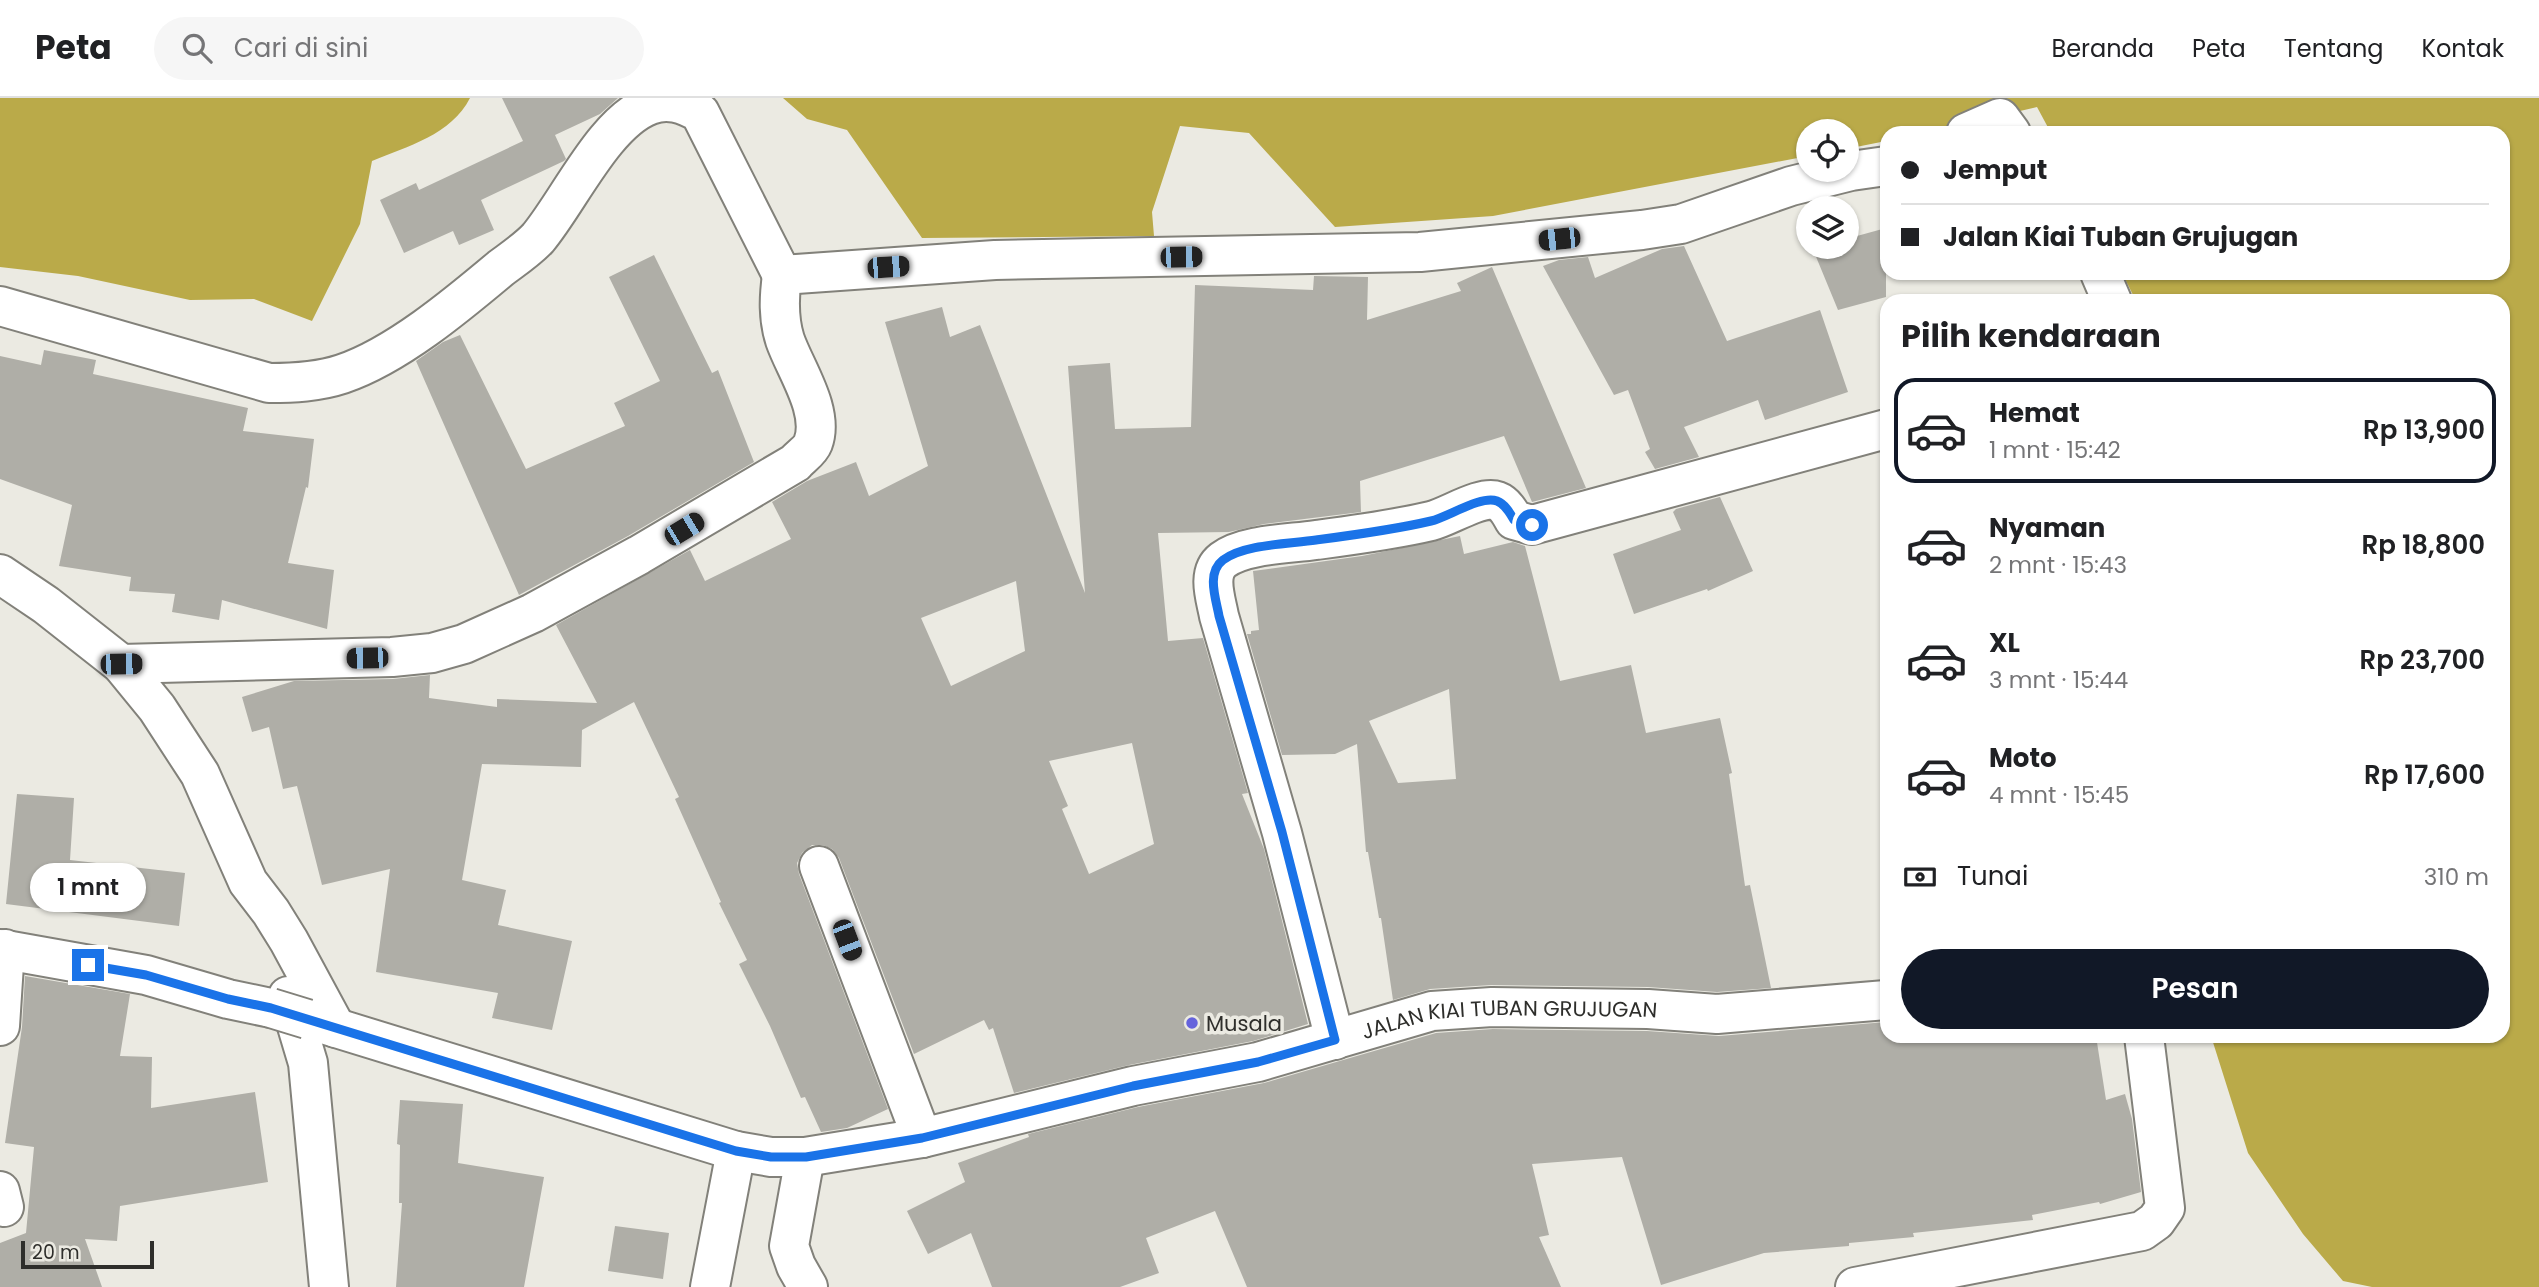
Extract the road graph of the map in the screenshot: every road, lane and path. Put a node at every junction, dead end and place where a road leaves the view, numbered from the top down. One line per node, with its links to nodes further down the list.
1 (1880, 167): 2 (street)
2 (782, 275): 3 (street); 6 (street)
3 (0, 306)
4 (1880, 431): 13 (street)
5 (0, 573): 6 (street)
6 (121, 664): 8 (street)
7 (819, 866): 15 (street)
8 (247, 882): 11 (street); 19 (street)
9 (2, 949): 11 (street, JALAN KIAI TUBAN GRUJUGAN, bridge); 12 (street)
10 (1880, 1000): 13 (street, JALAN KIAI TUBAN GRUJUGAN)
11 (322, 1023): 16 (street, JALAN KIAI TUBAN GRUJUGAN)
12 (0, 1026)
13 (1335, 1040): 15 (street, JALAN KIAI TUBAN GRUJUGAN)
14 (2145, 1043): 18 (street)
15 (922, 1138): 17 (street, JALAN KIAI TUBAN GRUJUGAN)
16 (736, 1151): 17 (street, JALAN KIAI TUBAN GRUJUGAN); 20 (street)
17 (806, 1157): 21 (street)
18 (1936, 1279): 22 (street)
19 (329, 1287)
20 (710, 1287)
21 (808, 1287)
22 (1855, 1287)

